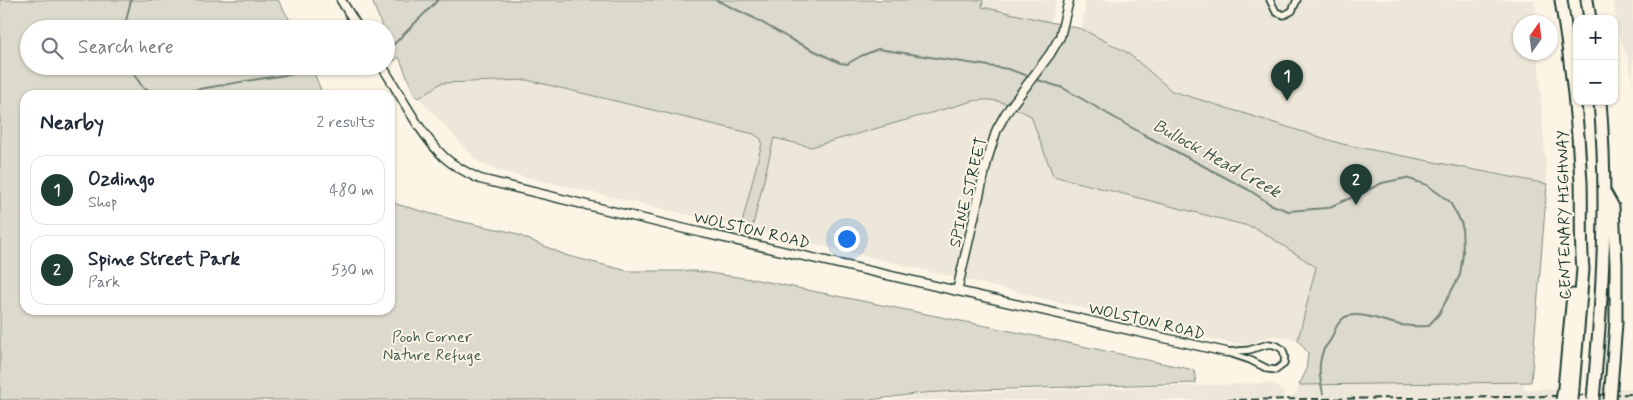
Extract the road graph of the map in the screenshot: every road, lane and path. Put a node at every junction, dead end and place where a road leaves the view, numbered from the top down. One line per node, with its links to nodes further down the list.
1 (340, 0): 8 (street)
2 (1069, 0): 12 (street, SPINE STREET)
3 (1270, 0): 4 (street)
4 (1296, 0)
5 (1562, 0): 14 (highway, CENTENARY HIGHWAY)
6 (1587, 0): 7 (highway)
7 (1589, 15)
8 (353, 20)
9 (388, 75): 12 (street, WOLSTON ROAD)
10 (1600, 105): 11 (highway)
11 (1605, 191): 15 (highway, bridge); 16 (highway, bridge)
12 (957, 291): 13 (street, WOLSTON ROAD)
13 (1226, 352): 13 (street, WOLSTON ROAD)
14 (1568, 394)
15 (1593, 400)
16 (1610, 400)

